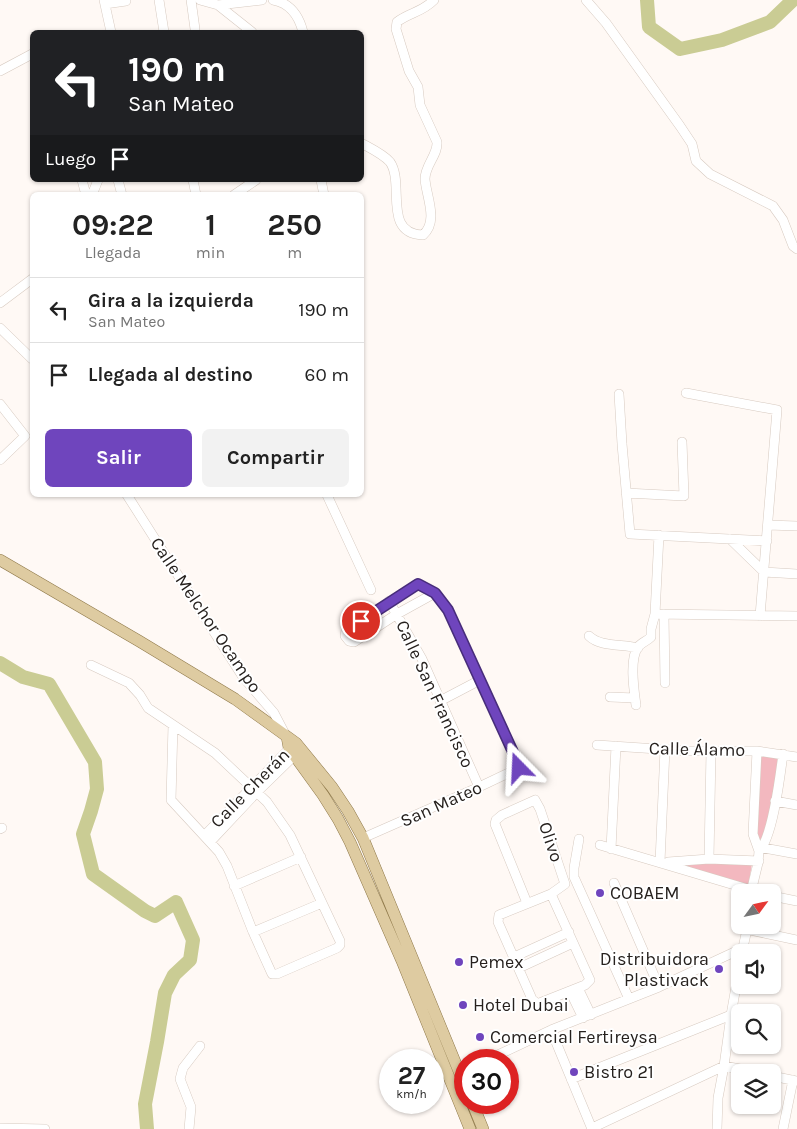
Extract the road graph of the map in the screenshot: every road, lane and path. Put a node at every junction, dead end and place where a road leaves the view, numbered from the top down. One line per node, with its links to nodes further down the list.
1 (159, 0): 13 (street)
2 (191, 0): 11 (street)
3 (200, 0): 10 (street)
4 (262, 0): 10 (street)
5 (273, 0): 15 (street)
6 (434, 0): 18 (street)
7 (586, 0): 21 (street)
8 (126, 1): 9 (street)
9 (105, 2): 12 (street)
10 (218, 5): 14 (street)
11 (195, 29)
12 (109, 30)
13 (164, 30)
14 (249, 30)
15 (303, 30)
16 (30, 55): 17 (street)
17 (0, 71)
18 (364, 144)
19 (253, 182): 20 (street)
20 (238, 192)
21 (797, 248)
22 (30, 280): 23 (street)
23 (0, 303)
24 (0, 328): 25 (street)
25 (30, 357)
26 (620, 394): 31 (street)
27 (686, 394): 34 (street)
28 (0, 404): 30 (street)
29 (682, 442): 31 (street)
30 (0, 460)
31 (626, 494): 36 (street)
32 (128, 497): 57 (street, Calle Melchor Ocampo)
33 (328, 497): 42 (street)
34 (768, 525): 35 (street); 38 (street)
35 (797, 526)
36 (659, 535): 37 (street); 46 (street)
37 (730, 539): 38 (street); 40 (street)
38 (767, 541): 40 (street)
39 (0, 560): 57 (main road)
40 (764, 572): 41 (street); 47 (street)
41 (797, 574)
42 (371, 590)
43 (435, 593): 44 (street); 45 (street); 52 (street)
44 (390, 601): 45 (street, Calle San Francisco); 45 (street)
45 (397, 614): 55 (street, Calle San Francisco)
46 (660, 614): 47 (street); 50 (street); 53 (street)
47 (760, 616): 48 (street)
48 (797, 616)
49 (589, 636): 50 (street)
50 (638, 648): 54 (street)
51 (91, 665): 56 (street)
52 (480, 680): 55 (street); 65 (street, San Mateo)
53 (665, 683)
54 (610, 697)
55 (440, 701): 65 (street, Calle San Francisco)
56 (173, 725): 66 (street); 69 (street)
57 (292, 744): 66 (street, Calle Cherán); 70 (main road); 110 (main road)
58 (597, 745): 59 (street, Calle Álamo)
59 (616, 746): 60 (street, Calle Álamo); 74 (street)
60 (664, 749): 61 (street, Calle Álamo); 79 (street)
61 (711, 751): 62 (street, Calle Álamo); 77 (street)
62 (757, 751): 63 (street, Calle Álamo); 73 (street)
63 (784, 754): 64 (street, Calle Álamo); 67 (street)
64 (797, 757)
65 (479, 787): 70 (street, San Mateo)
66 (254, 789): 69 (street, Calle Cherán); 76 (street)
67 (775, 800): 68 (street); 73 (street)
68 (797, 805)
69 (208, 838): 83 (street)
70 (362, 838): 105 (main road)
71 (579, 839): 99 (street)
72 (600, 845): 74 (street)
73 (760, 848): 75 (street); 78 (street)
74 (611, 849): 79 (street)
75 (797, 854)
76 (301, 856): 83 (street); 87 (street)
77 (709, 859): 78 (street); 79 (street)
78 (759, 861): 81 (street)
79 (661, 862): 82 (street)
80 (614, 883): 97 (street)
81 (755, 884)
82 (731, 885)
83 (234, 886): 89 (street)
84 (551, 894): 88 (street); 88 (street, Olivo); 90 (street)
85 (781, 898): 86 (street)
86 (797, 901)
87 (322, 903): 89 (street); 89 (street)
88 (527, 903): 95 (street)
89 (253, 932)
90 (569, 932): 93 (street); 95 (street)
91 (772, 934): 92 (street)
92 (797, 940)
93 (573, 943): 96 (street); 98 (street)
94 (731, 955): 97 (street)
95 (514, 957): 96 (street)
96 (518, 968): 98 (street)
97 (659, 987): 99 (street)
98 (574, 990): 101 (street)
99 (629, 1000): 101 (street)
100 (731, 1015): 106 (street); 111 (street)
101 (587, 1016): 102 (street)
102 (551, 1030): 104 (street); 111 (street)
103 (200, 1046): 117 (street)
104 (510, 1049)
105 (454, 1054)
106 (724, 1066): 107 (street); 115 (street); 120 (street)
107 (731, 1067)
108 (454, 1076): 110 (street)
109 (781, 1078): 112 (street)
110 (448, 1079): 118 (main road)
111 (571, 1079): 115 (street)
112 (795, 1080): 121 (street)
113 (477, 1114): 119 (main road)
114 (0, 1128): 116 (street)
115 (592, 1128)
116 (45, 1129)
117 (189, 1129)
118 (470, 1129)
119 (483, 1129)
120 (717, 1129)
121 (783, 1129)

